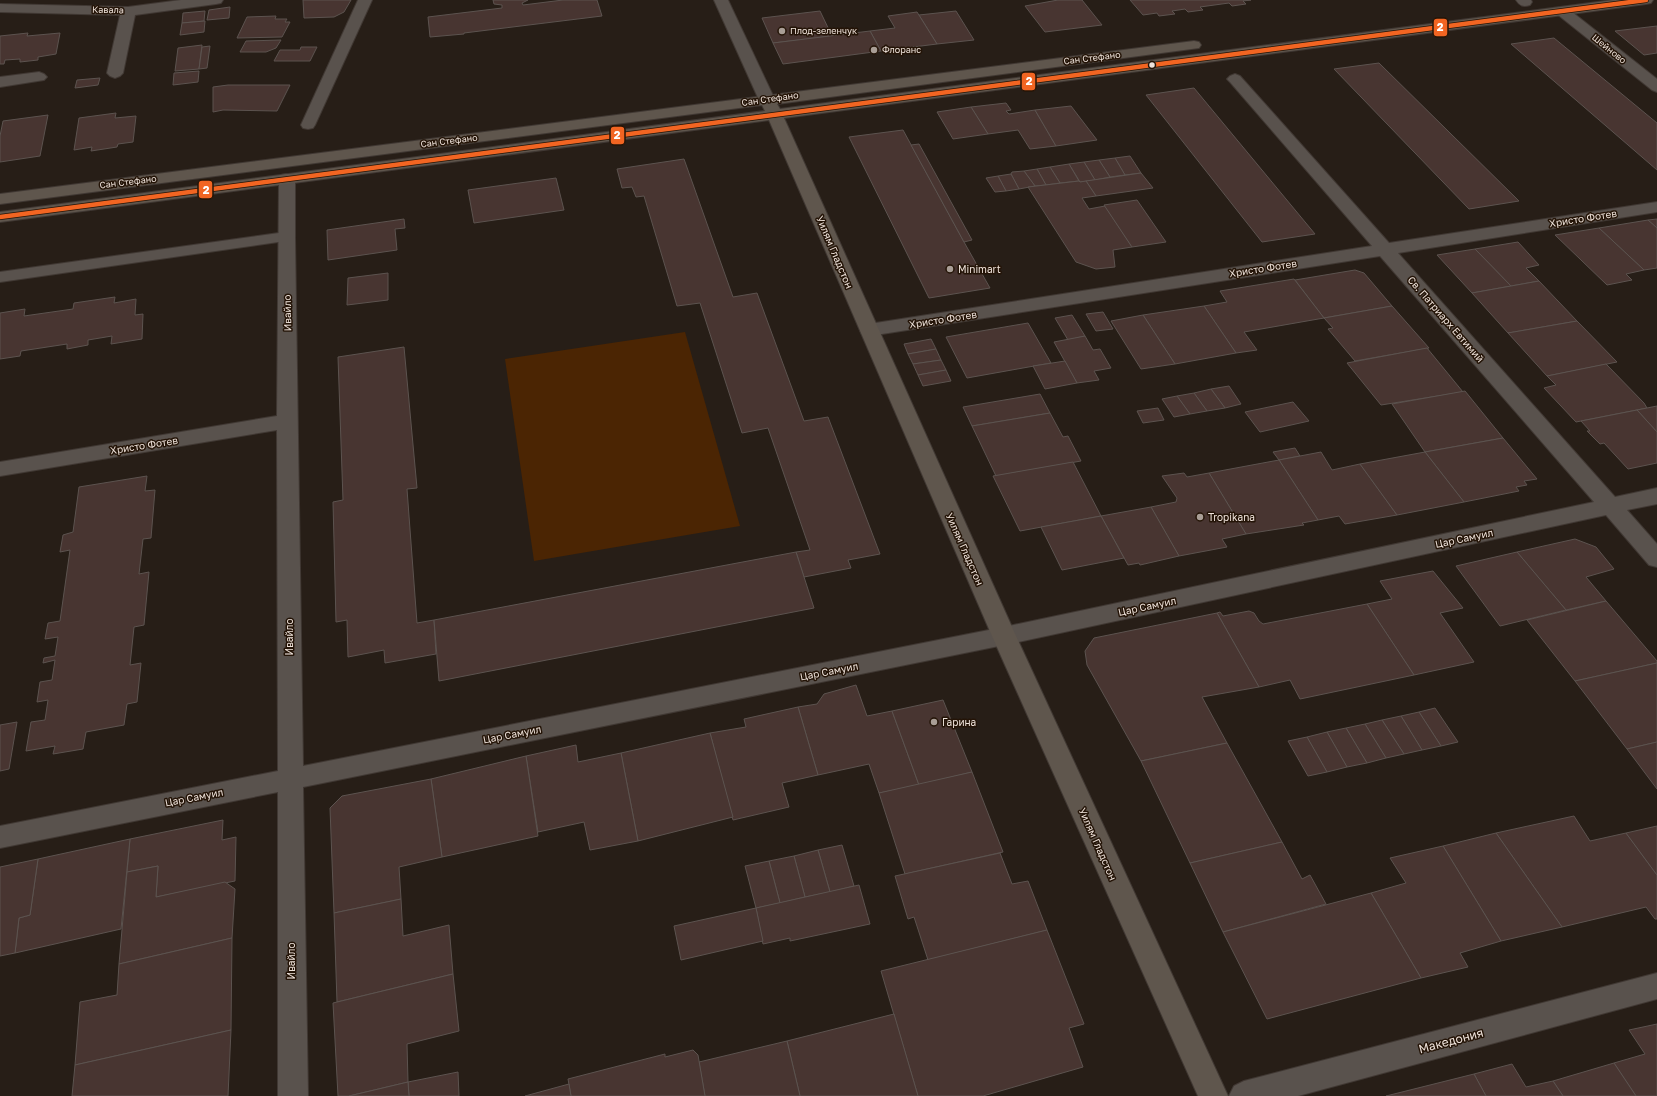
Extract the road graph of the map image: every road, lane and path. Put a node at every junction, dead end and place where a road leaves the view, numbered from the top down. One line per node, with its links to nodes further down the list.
1 (216, 0): 7 (street, Кавала)
2 (364, 0): 15 (lane)
3 (721, 0): 14 (street, Уилям Гладстон)
4 (1646, 0): 8 (main road, Сан Стефано)
5 (1530, 1): 14 (main road, Сан Стефано)
6 (0, 8): 7 (street, Кавала)
7 (128, 10): 9 (street)
8 (1562, 11): 13 (street, Шейново); 14 (main road, Сан Стефано)
9 (115, 73)
10 (39, 78): 12 (street)
11 (1235, 79): 21 (street, Св. Патриарх Евтимий)
12 (0, 82)
13 (1657, 87)
14 (771, 108): 16 (main road, Сан Стефано); 17 (main road, Сан Стефано); 23 (main road, Уилям Гладстон)
15 (308, 125)
16 (287, 179): 19 (main road, Сан Стефано); 20 (street, Ивайло)
17 (0, 199)
18 (1657, 207): 21 (street, Христо Фотев)
19 (0, 217)
20 (286, 237): 22 (lane); 24 (street, Ивайло)
21 (1385, 249): 23 (street, Христо Фотев); 27 (street, Св. Патриарх Евтимий)
22 (0, 277)
23 (869, 330): 29 (main road, Уилям Гладстон)
24 (288, 421): 25 (street, Христо Фотев); 30 (street, Ивайло)
25 (0, 469)
26 (1657, 496): 27 (street, Цар Самуил)
27 (1610, 506): 28 (street, Св. Патриарх Евтимий); 29 (street, Цар Самуил)
28 (1657, 559)
29 (1004, 636): 30 (street, Цар Самуил); 34 (main road, Уилям Гладстон)
30 (290, 778): 31 (street, Цар Самуил); 33 (street, Ивайло)
31 (0, 837)
32 (1657, 986): 35 (street, Македония)
33 (292, 1096)
34 (1213, 1096)
35 (1244, 1096)

